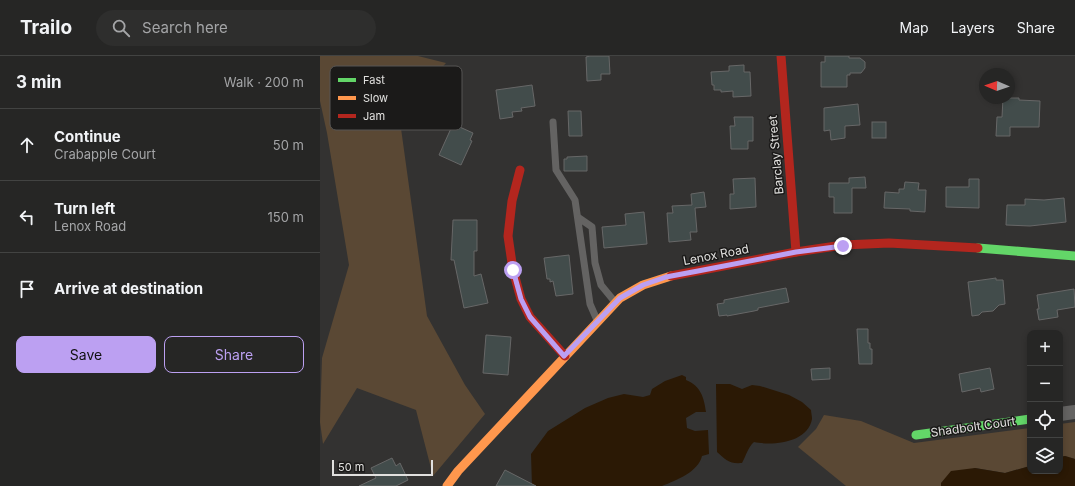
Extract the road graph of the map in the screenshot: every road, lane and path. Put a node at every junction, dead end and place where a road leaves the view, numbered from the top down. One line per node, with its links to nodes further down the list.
1 (781, 56): 5 (street, Barclay Street)
2 (553, 122): 4 (lane)
3 (520, 170): 11 (street)
4 (578, 218): 7 (lane); 8 (lane)
5 (796, 252): 6 (street, Lenox Road); 9 (street, Lenox Road)
6 (1075, 256)
7 (595, 262): 8 (lane); 9 (lane)
8 (585, 272): 10 (lane)
9 (616, 303): 10 (street, Lenox Road)
10 (598, 322): 11 (street, Lenox Road)
11 (564, 356): 16 (street, Lenox Road)
12 (1075, 412): 13 (street)
13 (1063, 414)
14 (1027, 419): 15 (street, Shadbolt Court)
15 (916, 435)
16 (447, 486)

